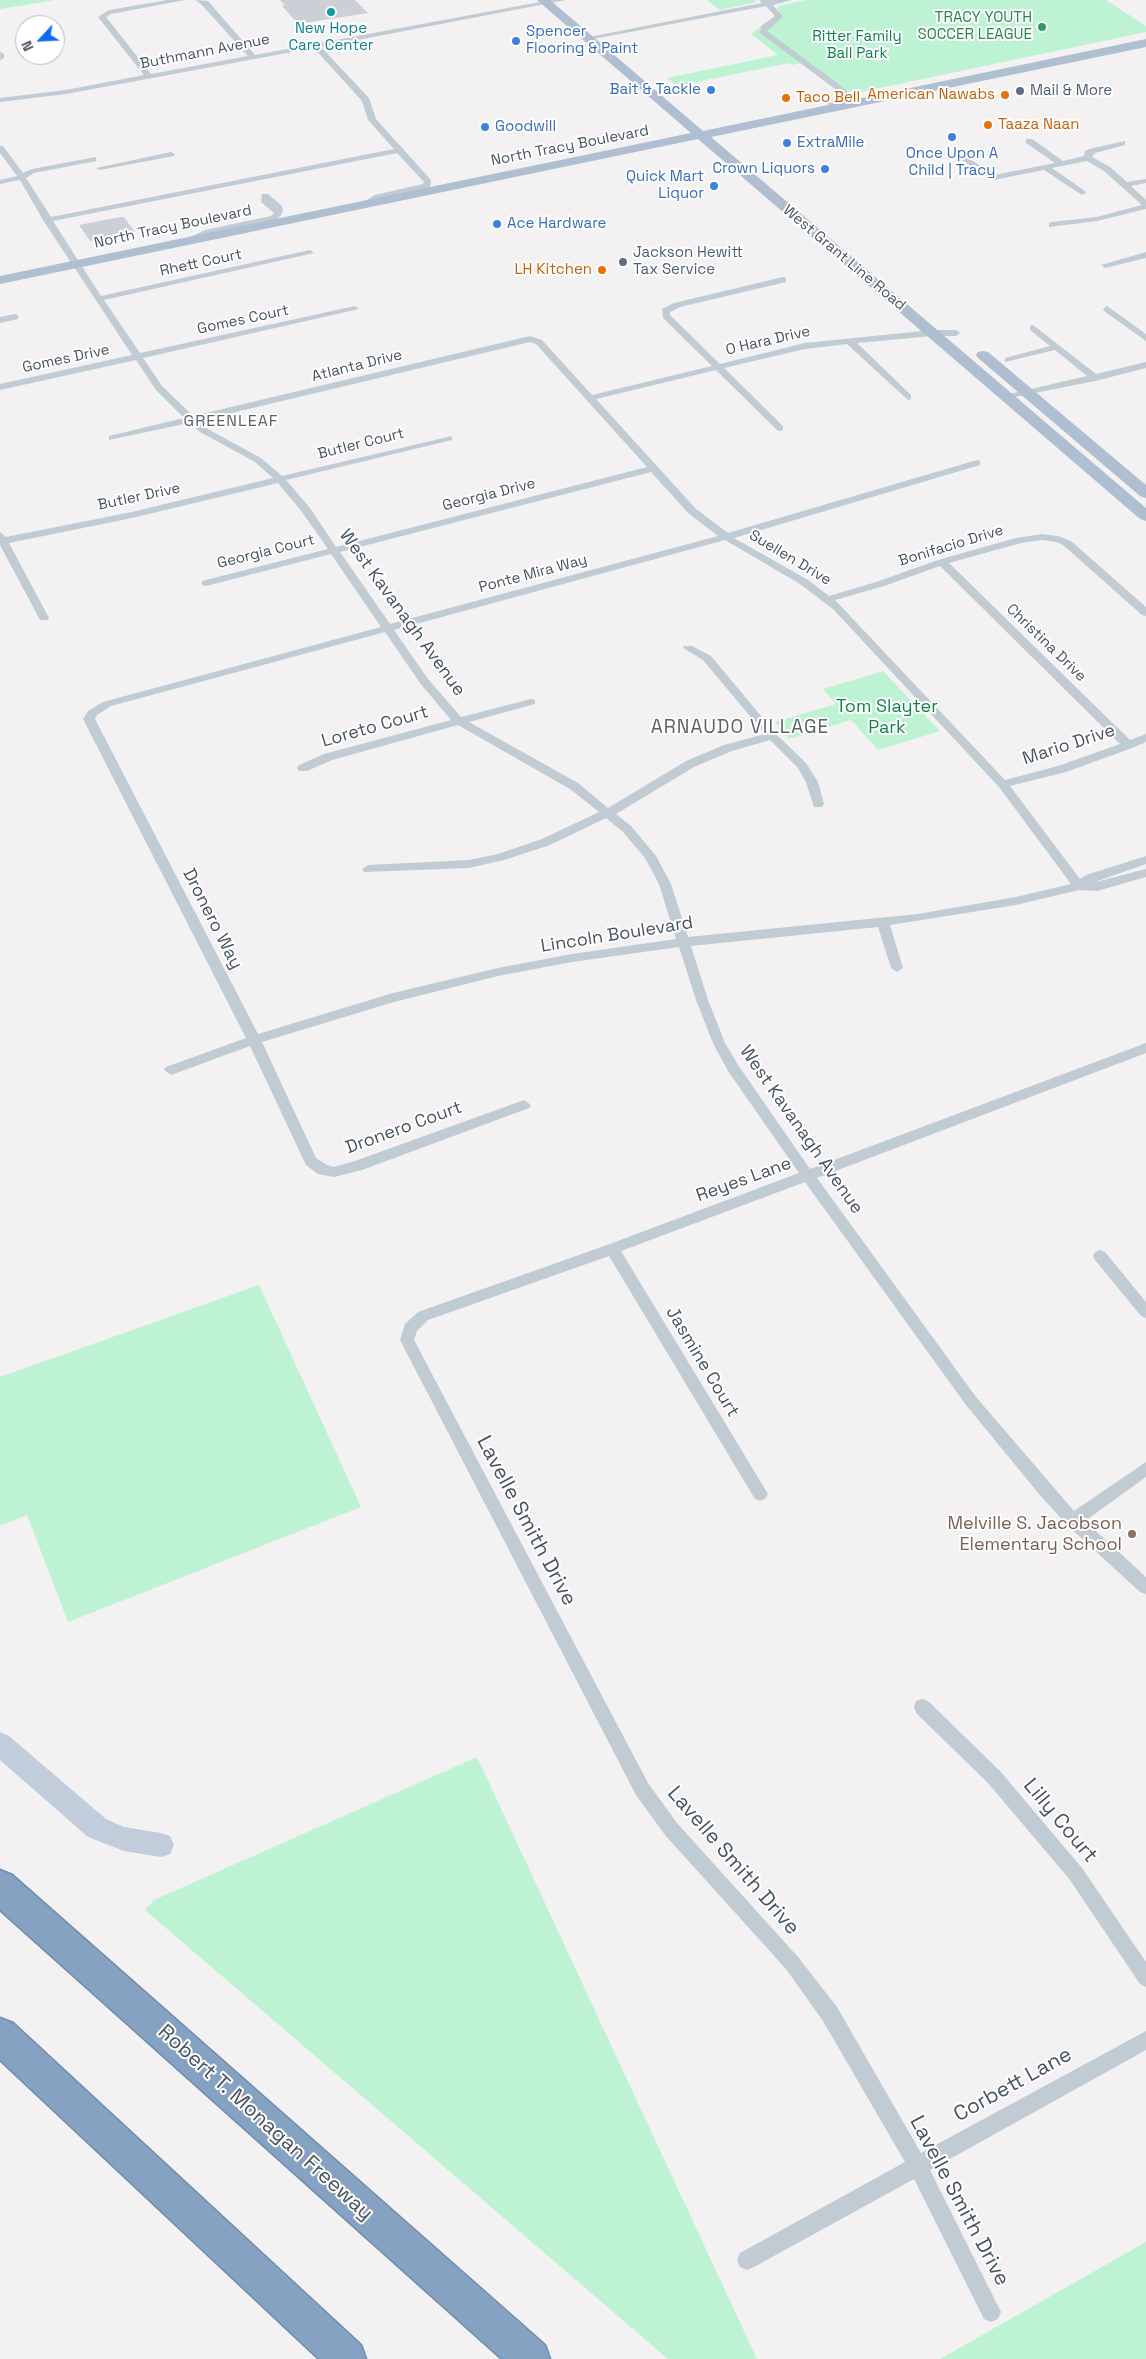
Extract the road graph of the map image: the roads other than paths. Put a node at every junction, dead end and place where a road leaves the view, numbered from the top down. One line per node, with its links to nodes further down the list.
1 (181, 0): 13 (street)
2 (200, 0): 12 (street)
3 (562, 0): 5 (street, Buthmann Avenue); 7 (main road, West Grant Line Road)
4 (788, 0): 6 (street)
5 (545, 1): 9 (main road, West Grant Line Road); 11 (street, Buthmann Avenue)
6 (765, 2): 7 (street); 14 (street)
7 (603, 35): 9 (street); 17 (main road, West Grant Line Road)
8 (1146, 35): 14 (main road, North Tracy Boulevard)
9 (588, 38): 17 (main road, West Grant Line Road)
10 (1146, 43): 16 (main road, North Tracy Boulevard)
11 (316, 46): 12 (street, Buthmann Avenue); 21 (street)
12 (253, 58): 13 (street, Buthmann Avenue)
13 (148, 77): 15 (street, Buthmann Avenue)
14 (850, 97): 16 (street); 17 (main road, North Tracy Boulevard)
15 (0, 100)
16 (814, 113): 17 (main road, North Tracy Boulevard)
17 (705, 131): 33 (main road, North Tracy Boulevard); 38 (main road, North Tracy Boulevard); 41 (main road, West Grant Line Road); 47 (main road, West Grant Line Road)
18 (1029, 141): 26 (street)
19 (1122, 143): 24 (street)
20 (0, 148): 29 (street, West Kavanagh Avenue)
21 (399, 150): 30 (street); 33 (street)
22 (171, 154): 28 (street)
23 (961, 157): 27 (street)
24 (1088, 158): 26 (street); 34 (street)
25 (93, 159): 29 (street)
26 (1062, 164): 27 (street)
27 (1046, 167): 36 (street)
28 (100, 168)
29 (22, 178): 32 (street); 42 (street, West Kavanagh Avenue)
30 (252, 179): 40 (street); 42 (street)
31 (1146, 181): 34 (street)
32 (0, 182)
33 (428, 182): 38 (street); 40 (main road, North Tracy Boulevard)
34 (1126, 185): 37 (street)
35 (1146, 190): 37 (street)
36 (1082, 193)
37 (1134, 193): 39 (street)
38 (368, 203): 45 (main road, North Tracy Boulevard)
39 (1146, 205): 44 (street)
40 (279, 212): 45 (street); 49 (main road, North Tracy Boulevard)
41 (813, 214)
42 (47, 220): 49 (street, West Kavanagh Avenue)
43 (828, 225): 51 (main road, West Grant Line Road)
44 (1052, 225)
45 (186, 241): 49 (main road, North Tracy Boulevard)
46 (310, 253): 56 (street, Rhett Court)
47 (842, 255): 51 (main road); 63 (main road, West Grant Line Road)
48 (1146, 255): 50 (street)
49 (73, 260): 52 (main road, North Tracy Boulevard); 53 (main road, North Tracy Boulevard); 56 (street, West Kavanagh Avenue)
50 (1105, 265)
51 (878, 268): 55 (main road, West Grant Line Road)
52 (0, 270)
53 (0, 280)
54 (783, 280): 72 (street)
55 (908, 293)
56 (98, 299): 69 (street, West Kavanagh Avenue)
57 (355, 309): 69 (street, Gomes Court)
58 (1107, 309): 65 (street)
59 (935, 316): 64 (main road)
60 (15, 317): 61 (street)
61 (0, 320)
62 (1033, 328): 68 (street)
63 (932, 333): 64 (street, O Hara Drive); 67 (street, O Hara Drive); 77 (main road, West Grant Line Road)
64 (956, 333): 75 (main road)
65 (1146, 338)
66 (530, 339): 78 (street, Suellen Drive); 79 (street, Atlanta Drive)
67 (849, 341): 72 (street, O Hara Drive); 76 (street)
68 (1056, 348): 70 (street); 73 (street)
69 (137, 357): 74 (street, Gomes Drive); 79 (street, West Kavanagh Avenue)
70 (1008, 360)
71 (1146, 365): 73 (street)
72 (717, 367): 78 (street, O Hara Drive); 80 (street)
73 (1095, 378): 75 (street)
74 (0, 387)
75 (1027, 392): 77 (street); 86 (main road)
76 (908, 397)
77 (1008, 397): 87 (main road, West Grant Line Road)
78 (590, 398): 84 (street, Suellen Drive)
79 (192, 420): 81 (street, Atlanta Drive); 85 (street, West Kavanagh Avenue)
80 (780, 428)
81 (112, 438)
82 (448, 438): 85 (street, Butler Court)
83 (977, 463): 89 (street, Ponte Mira Way)
84 (651, 468): 89 (street, Suellen Drive); 90 (street, Georgia Drive)
85 (280, 479): 88 (street, Butler Drive); 90 (street, West Kavanagh Avenue)
86 (1146, 493)
87 (1146, 516)
88 (2, 538): 95 (street)
89 (726, 538): 93 (street, Suellen Drive); 96 (street, Ponte Mira Way)
90 (334, 550): 92 (street, Georgia Court); 96 (street, West Kavanagh Avenue)
91 (942, 562): 93 (street, Bonifacio Drive); 94 (street, Bonifacio Drive); 103 (street, Christina Drive)
92 (206, 583)
93 (828, 599): 105 (street, Suellen Drive)
94 (1146, 613)
95 (44, 618)
96 (388, 630): 99 (street, Ponte Mira Way); 100 (street, West Kavanagh Avenue)
97 (688, 648): 101 (street)
98 (531, 702): 100 (street, Loreto Court)
99 (96, 709): 115 (street, Dronero Way)
100 (458, 721): 104 (street, Loreto Court); 107 (street, West Kavanagh Avenue)
101 (772, 736): 106 (street); 107 (street)
102 (1146, 738): 103 (street, Mario Drive)
103 (1128, 745): 105 (street, Mario Drive)
104 (302, 768)
105 (1003, 784): 111 (street, Suellen Drive)
106 (818, 804)
107 (608, 813): 109 (street); 113 (street, West Kavanagh Avenue)
108 (1146, 860): 111 (street, Lincoln Boulevard)
109 (368, 869)
110 (1146, 873): 111 (street, Lincoln Boulevard)
111 (1079, 886): 112 (street, Lincoln Boulevard)
112 (884, 922): 113 (street, Lincoln Boulevard); 114 (street)
113 (684, 942): 115 (street, Lincoln Boulevard); 120 (street, West Kavanagh Avenue)
114 (898, 968)
115 (254, 1040): 117 (street, Lincoln Boulevard); 119 (street, Dronero Way)
116 (1146, 1048): 120 (street, Reyes Lane)
117 (170, 1070)
118 (524, 1105): 119 (street, Dronero Court)
119 (306, 1149)
120 (808, 1176): 121 (street, Reyes Lane); 127 (street, West Kavanagh Avenue)
121 (612, 1249): 124 (street, Reyes Lane); 126 (street, Jasmine Court)
122 (1100, 1256): 123 (street)
123 (1146, 1312)
124 (426, 1379): 136 (street, Lavelle Smith Drive)
125 (1146, 1469): 127 (street)
126 (760, 1494)
127 (1073, 1520): 128 (street, West Kavanagh Avenue)
128 (1146, 1588)
129 (922, 1707): 133 (street, Lilly Court)
130 (0, 1744): 131 (street)
131 (161, 1845)
132 (0, 1887): 140 (highway, Robert T. Monagan Freeway)
133 (1146, 1978)
134 (0, 2036): 139 (highway)
135 (1146, 2040): 136 (street, Corbett Lane)
136 (917, 2165): 137 (street, Corbett Lane); 138 (street, Lavelle Smith Drive)
137 (747, 2260)
138 (991, 2312)
139 (347, 2359)
140 (530, 2359)

